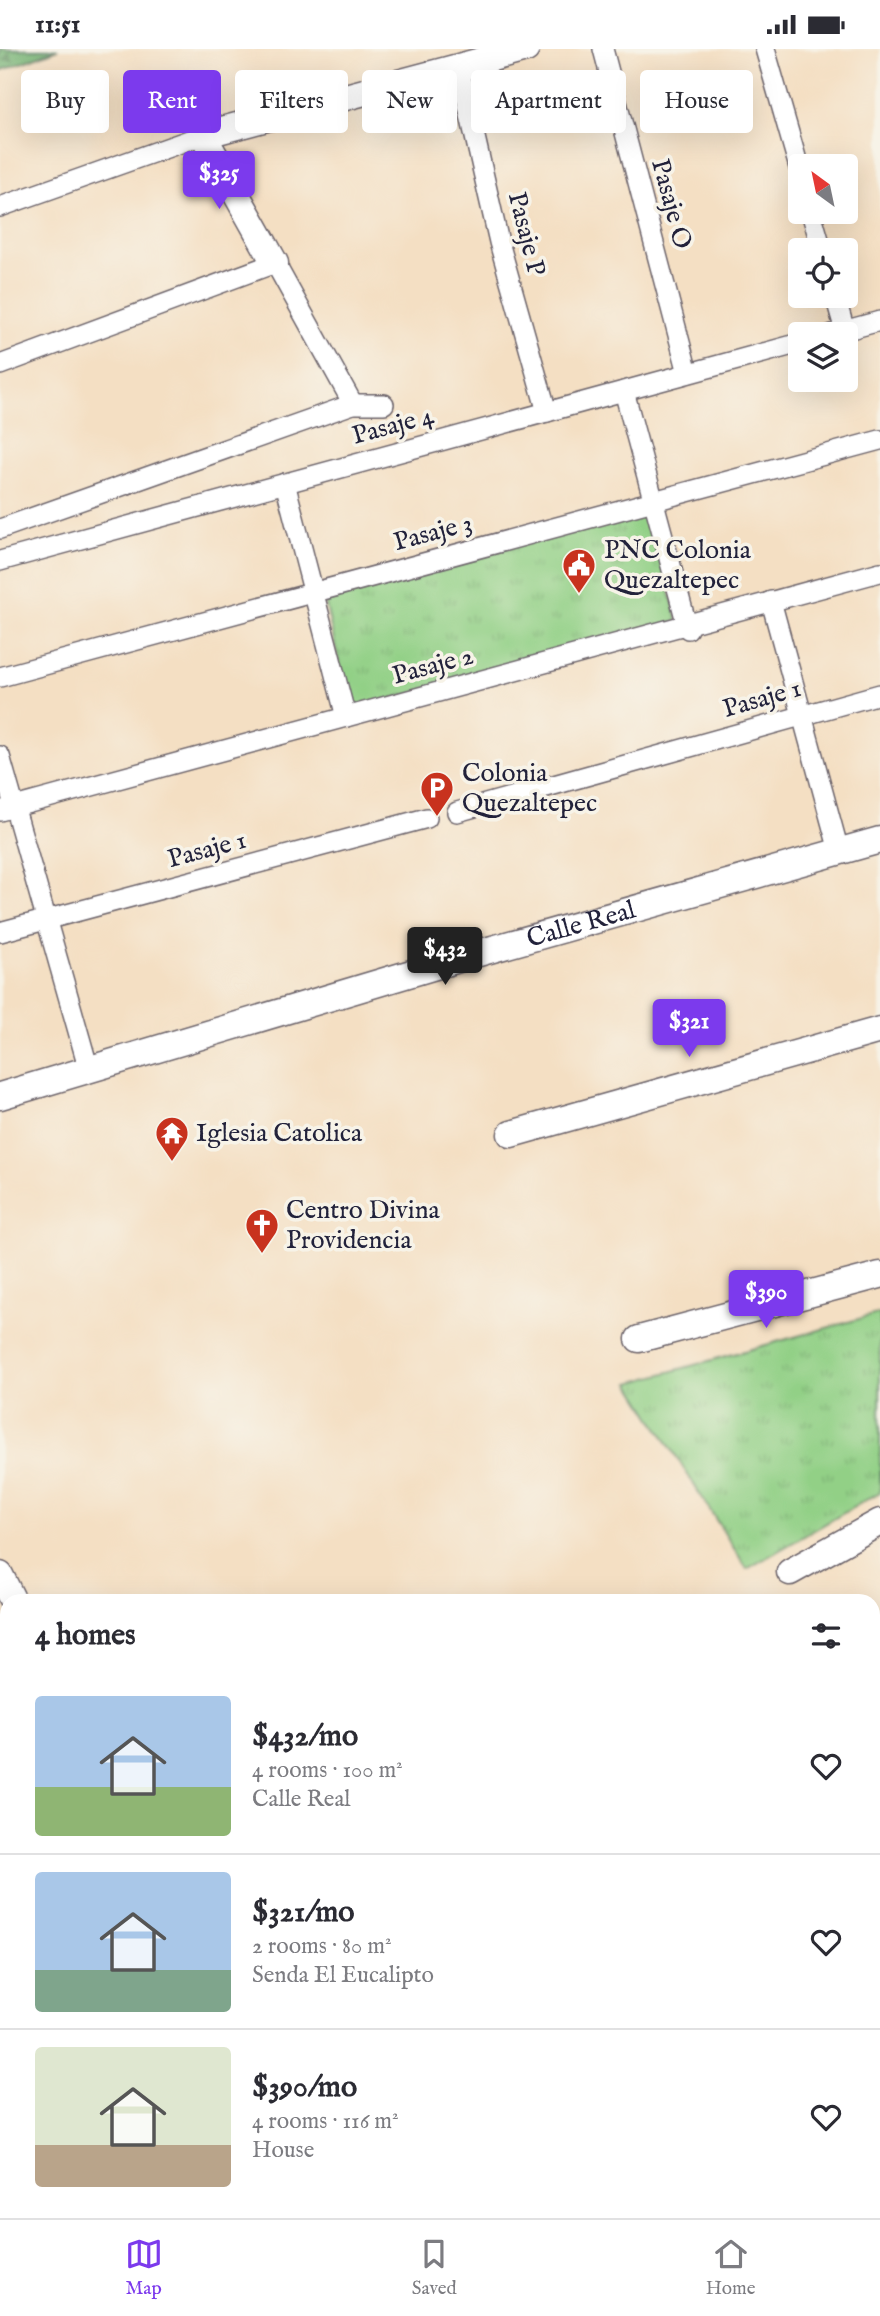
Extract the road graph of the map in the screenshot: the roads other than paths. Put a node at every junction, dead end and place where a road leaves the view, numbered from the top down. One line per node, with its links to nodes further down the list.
1 (526, 49): 4 (street)
2 (603, 49): 13 (street, Pasaje O)
3 (765, 49): 6 (street)
4 (458, 67): 5 (street); 17 (street, Pasaje P)
5 (203, 135): 7 (street); 8 (street)
6 (795, 154)
7 (0, 207)
8 (275, 263): 12 (street); 15 (street)
9 (880, 321): 10 (street)
10 (858, 327)
11 (788, 346): 13 (street, Pasaje 4)
12 (0, 365)
13 (688, 373): 14 (street, Pasaje 4)
14 (624, 391): 17 (street, Pasaje 4); 20 (street)
15 (354, 404): 16 (street); 21 (street)
16 (384, 404)
17 (547, 412): 19 (street, Pasaje 4)
18 (880, 440): 20 (street, Pasaje 3)
19 (285, 483): 22 (street, Pasaje 4); 24 (street)
20 (654, 501): 24 (street, Pasaje 3); 26 (street)
21 (0, 529)
22 (0, 561)
23 (880, 572): 25 (street, Pasaje 2)
24 (316, 592): 27 (street, Pasaje 3); 30 (street)
25 (771, 601): 26 (street, Pasaje 2); 29 (street)
26 (687, 627): 30 (street, Pasaje 2)
27 (0, 677)
28 (880, 694): 29 (street, Pasaje 1)
29 (802, 715): 33 (street, Pasaje 1); 36 (street)
30 (346, 717): 32 (street, Pasaje 2)
31 (0, 756): 32 (street)
32 (7, 809): 37 (street)
33 (457, 812)
34 (428, 818): 37 (street, Pasaje 1)
35 (880, 840): 36 (street, Calle Real)
36 (839, 851): 40 (street, Calle Real)
37 (48, 919): 38 (street, Pasaje 1); 40 (street)
38 (0, 932)
39 (880, 1030): 42 (street)
40 (89, 1070): 41 (street, Calle Real)
41 (0, 1095)
42 (511, 1134)
43 (880, 1275): 44 (street)
44 (639, 1339)
45 (880, 1522): 46 (street)
46 (790, 1572)
47 (0, 1575): 48 (street)
48 (10, 1594)

